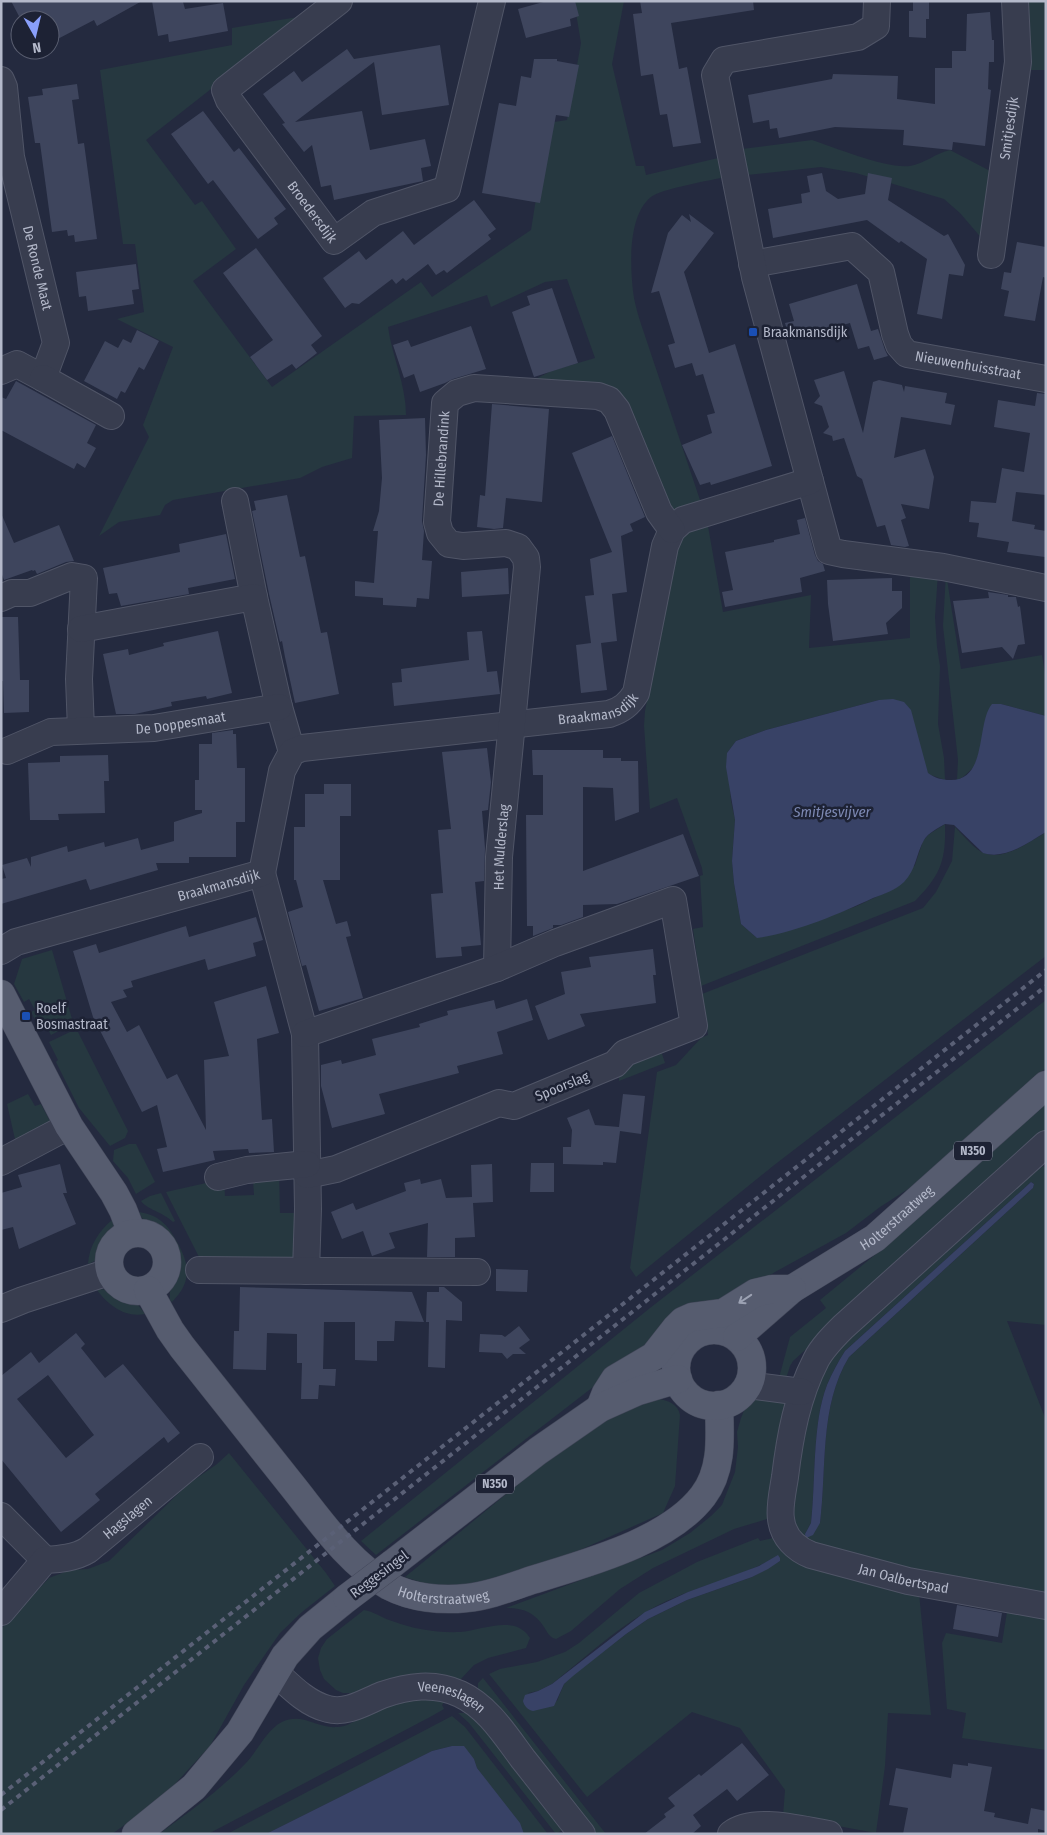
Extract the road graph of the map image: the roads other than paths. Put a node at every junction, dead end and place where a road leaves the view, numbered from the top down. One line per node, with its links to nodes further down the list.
1 (339, 1): 2 (street, Broedersdijk)
2 (492, 1)
3 (877, 1): 8 (street)
4 (1015, 1): 7 (street, Smitjesdijk)
5 (1, 80): 6 (street, De Ronde Maat)
6 (6, 160): 10 (street, De Ronde Maat)
7 (991, 255)
8 (752, 264): 11 (street, Nieuwenhuisstraat); 13 (street)
9 (1, 372): 10 (street)
10 (43, 378): 12 (street)
11 (1046, 379)
12 (111, 416)
13 (810, 481): 15 (street); 16 (street)
14 (235, 501): 17 (street)
15 (672, 530): 21 (street, Braakmansdijk); 21 (street, De Hillebrandink)
16 (1046, 588)
17 (254, 597): 19 (street); 20 (street)
18 (1, 598): 19 (street)
19 (81, 629): 22 (street)
20 (279, 707): 22 (street, De Doppesmaat); 24 (street)
21 (512, 726): 24 (street, Braakmansdijk); 27 (street, Het Mulderslag)
22 (81, 729): 23 (street, De Doppesmaat)
23 (7, 750)
24 (292, 752): 25 (street, Braakmansdijk)
25 (262, 873): 26 (street, Braakmansdijk); 29 (street)
26 (1, 951)
27 (496, 968): 29 (street); 34 (street, Spoorslag)
28 (1, 994): 31 (main road)
29 (305, 1034): 34 (street)
30 (1046, 1085): 41 (main road, Holterstraatweg / N350)
31 (69, 1126): 33 (street); 36 (main road)
32 (1046, 1144): 47 (street)
33 (1, 1162)
34 (307, 1170): 35 (street, Spoorslag); 38 (street)
35 (218, 1178)
36 (132, 1233): 39 (main road); 42 (main road)
37 (198, 1270): 38 (street)
38 (306, 1271): 40 (street)
39 (109, 1272): 42 (main road); 43 (street)
40 (477, 1272)
41 (792, 1289): 44 (main road, Holterstraatweg / N350); 49 (main road, N350, one-way to 49)
42 (148, 1290): 48 (main road, Holterstraatweg)
43 (1, 1308)
44 (736, 1337): 45 (main road); 46 (main road)
45 (678, 1379): 48 (main road); 49 (main road, Reggesingel / N350)
46 (748, 1384): 47 (street); 48 (main road)
47 (802, 1392): 53 (street, Jan Oalbertspad)
48 (719, 1406)
49 (600, 1408): 55 (main road, Reggesingel / N350, bridge)
50 (200, 1457): 52 (street, Hagslagen)
51 (1, 1516): 52 (street)
52 (45, 1560): 54 (street)
53 (1046, 1606)
54 (1, 1612)
55 (275, 1672): 56 (main road, Reggesingel / N350); 57 (street, Veeneslagen)
56 (136, 1834)
57 (582, 1834)
58 (731, 1834): 59 (street)
59 (829, 1834)

